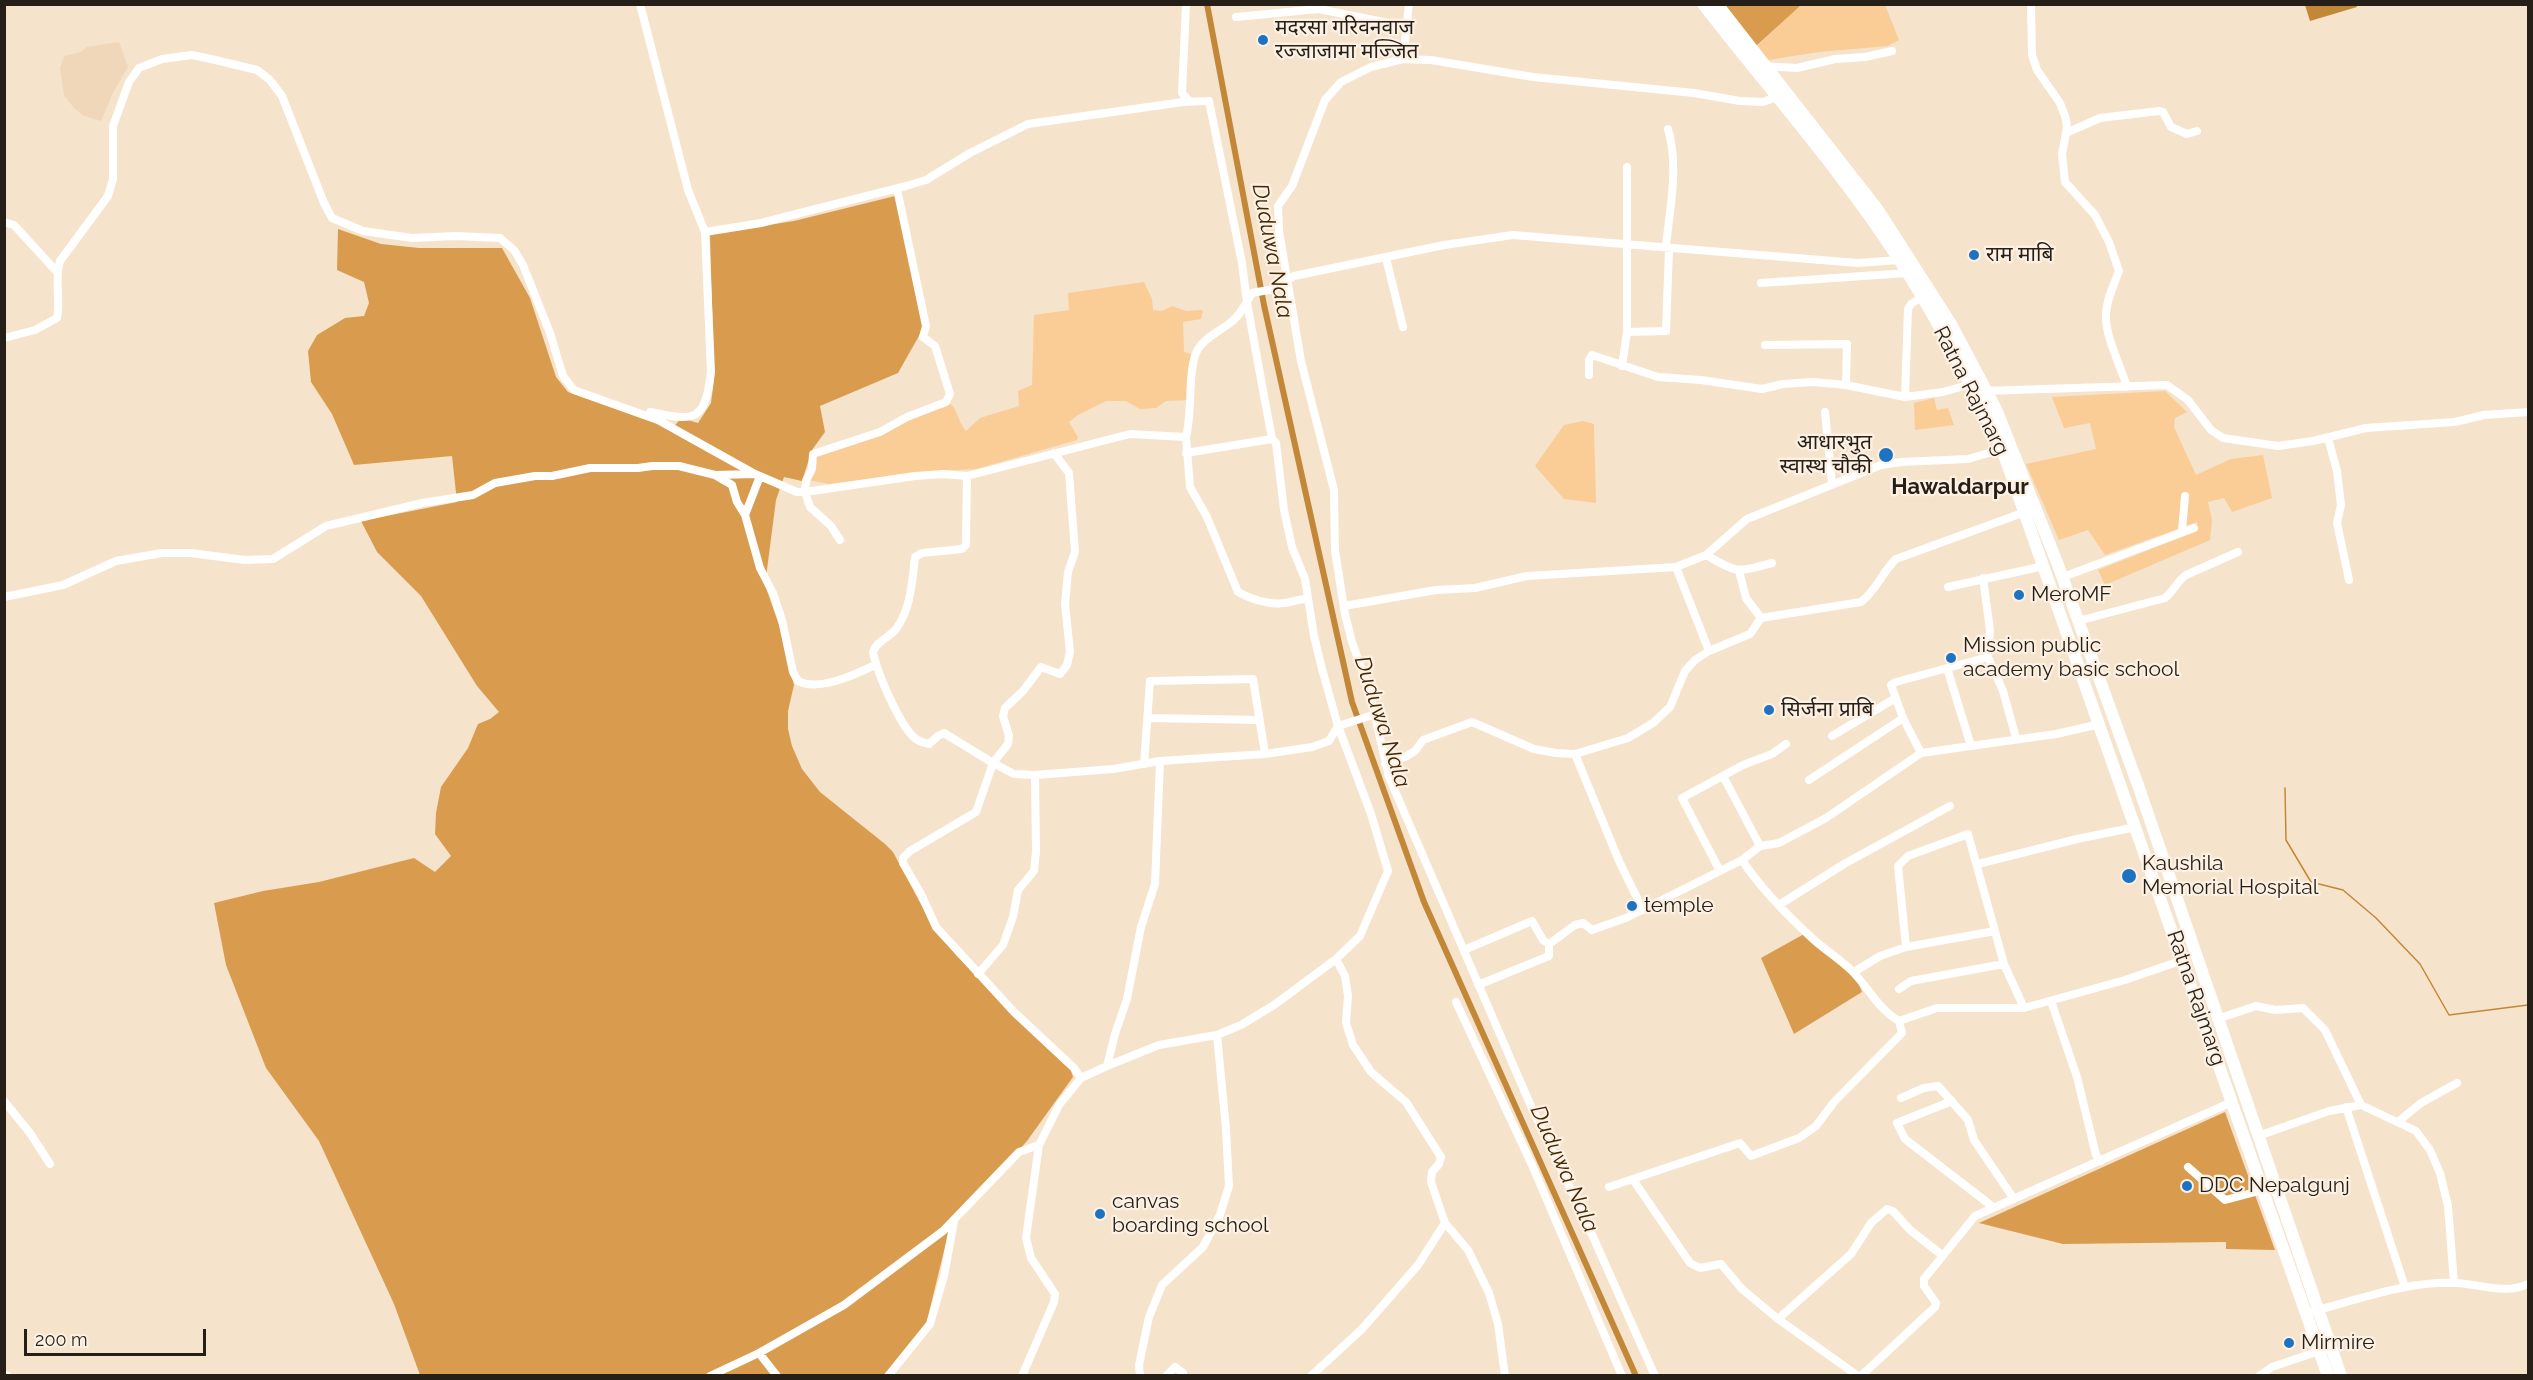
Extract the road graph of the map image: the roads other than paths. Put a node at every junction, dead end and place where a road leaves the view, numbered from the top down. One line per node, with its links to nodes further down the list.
1 (640, 4): 21 (street)
2 (1186, 4): 14 (street)
3 (1409, 4): 9 (street)
4 (1703, 4): 13 (highway, Ratna Rajmarg)
5 (1716, 4): 12 (highway, Ratna Rajmarg)
6 (2031, 4): 17 (street)
7 (1318, 7): 8 (street); 9 (street)
8 (1236, 17)
9 (1408, 27): 11 (street)
10 (1892, 51): 12 (street)
11 (1403, 59): 13 (street); 28 (street)
12 (1764, 66): 41 (highway, Ratna Rajmarg)
13 (1776, 97): 25 (highway, Ratna Rajmarg)
14 (1189, 101): 19 (street); 31 (street)
15 (1668, 129): 23 (street)
16 (2197, 131): 17 (street)
17 (2066, 133): 40 (street)
18 (1627, 167): 22 (street)
19 (897, 189): 21 (street); 56 (street)
20 (4, 222): 26 (street)
21 (705, 232): 43 (street)
22 (1628, 245): 23 (street); 24 (street); 33 (street)
23 (1667, 248): 25 (street); 33 (street)
24 (1386, 258): 28 (street); 32 (street)
25 (1899, 260): 27 (highway, Ratna Rajmarg)
26 (57, 272): 34 (street); 43 (street)
27 (1907, 273): 29 (street); 30 (highway, Ratna Rajmarg)
28 (1287, 279): 31 (street); 75 (street)
29 (1761, 283)
30 (1922, 297): 39 (highway, Ratna Rajmarg); 42 (street)
31 (1246, 303): 46 (street); 48 (street)
32 (1403, 327)
33 (1627, 332): 36 (street)
34 (4, 338)
35 (1765, 345): 38 (street)
36 (1622, 366): 37 (street); 38 (street)
37 (1589, 375)
38 (1846, 386): 42 (street)
39 (1972, 387): 41 (street); 42 (street); 49 (highway, Ratna Rajmarg)
40 (2127, 387): 41 (street); 47 (street)
41 (1988, 392): 69 (highway, Ratna Rajmarg)
42 (1905, 398)
43 (627, 407): 53 (street)
44 (1825, 412): 55 (street)
45 (2529, 412): 47 (street)
46 (1185, 437): 50 (street); 51 (street)
47 (2328, 438): 71 (street)
48 (1272, 439): 51 (street); 74 (street)
49 (2002, 449): 55 (street); 58 (highway, Ratna Rajmarg)
50 (1054, 453): 54 (street); 97 (street)
51 (1186, 453): 74 (street)
52 (715, 475): 53 (street); 59 (street); 73 (street)
53 (758, 475): 56 (street); 59 (street)
54 (967, 476): 56 (street); 80 (street)
55 (1832, 483): 64 (street)
56 (805, 492): 62 (street)
57 (2185, 496): 61 (street)
58 (2025, 512): 66 (highway, Ratna Rajmarg); 76 (street)
59 (745, 514): 80 (street)
60 (2194, 528): 61 (street)
61 (2182, 531): 69 (street)
62 (840, 540)
63 (2238, 552): 77 (street)
64 (1706, 555): 67 (street); 68 (street)
65 (1772, 563): 68 (street)
66 (2044, 566): 70 (street); 88 (highway, Ratna Rajmarg)
67 (1676, 567): 75 (street); 78 (street)
68 (1739, 571): 76 (street)
69 (2062, 577): 77 (highway, Ratna Rajmarg)
70 (1983, 578): 72 (street); 79 (street)
71 (2349, 580)
72 (1948, 587)
73 (4, 597)
74 (1308, 599): 87 (street)
75 (1344, 606): 83 (street)
76 (1761, 618): 78 (street)
77 (2078, 621): 125 (highway, Ratna Rajmarg)
78 (1709, 651): 95 (street)
79 (1988, 657): 81 (street); 90 (street)
80 (875, 665): 97 (street)
81 (1947, 668): 82 (street); 92 (street)
82 (1894, 699): 85 (street); 89 (street)
83 (1373, 715): 87 (street); 99 (street)
84 (1148, 718): 86 (street); 86 (street); 98 (street)
85 (1903, 718): 94 (street); 102 (street)
86 (1260, 720): 93 (street)
87 (1342, 724): 93 (street); 115 (street)
88 (2100, 724): 90 (street); 104 (highway, Ratna Rajmarg)
89 (1832, 736)
90 (2016, 738): 92 (street)
91 (1786, 744): 101 (street)
92 (1971, 746): 94 (street)
93 (1265, 753): 96 (street)
94 (1921, 753): 105 (street)
95 (1575, 754): 99 (street); 110 (street)
96 (1160, 761): 98 (street); 128 (street)
97 (993, 764): 100 (street); 119 (street)
98 (1144, 764): 100 (street)
99 (1385, 764): 114 (street)
100 (1035, 775): 119 (street)
101 (1723, 776): 105 (street); 108 (street)
102 (1809, 780)
103 (1950, 806): 109 (street)
104 (2136, 827): 107 (street); 116 (highway, Ratna Rajmarg)
105 (1760, 846): 106 (street)
106 (1742, 860): 108 (street); 109 (street)
107 (1978, 864): 111 (street); 113 (street)
108 (1720, 871): 110 (street)
109 (1779, 905): 118 (street)
110 (1643, 910): 112 (street)
111 (1995, 931): 113 (street); 117 (street)
112 (1549, 944): 114 (street); 120 (street)
113 (1906, 947): 118 (street)
114 (1464, 950): 120 (street)
115 (1336, 959): 127 (street); 149 (street)
116 (2183, 960): 122 (street); 134 (highway, Ratna Rajmarg)
117 (2004, 964): 121 (street); 124 (street)
118 (1854, 972): 126 (street)
119 (978, 974): 129 (street)
120 (1478, 985): 169 (street)
121 (1899, 989)
122 (2051, 1001): 124 (street); 140 (street)
123 (1456, 1002): 168 (street)
124 (2024, 1008): 126 (street)
125 (2217, 1019): 135 (street); 138 (highway, Ratna Rajmarg)
126 (1899, 1021): 143 (street)
127 (1217, 1035): 128 (street); 164 (street)
128 (1107, 1066): 129 (street)
129 (1081, 1078): 139 (street)
130 (2457, 1083): 137 (street)
131 (1901, 1098): 133 (street)
132 (4, 1101): 141 (street)
133 (1952, 1101): 146 (street); 147 (street)
134 (2232, 1102): 140 (street); 145 (highway, Ratna Rajmarg)
135 (2361, 1105): 136 (street); 137 (street)
136 (2346, 1107): 138 (street); 153 (street)
137 (2399, 1121): 151 (street)
138 (2258, 1136): 154 (highway, Ratna Rajmarg)
139 (1039, 1145): 148 (street); 163 (street)
140 (2101, 1161): 146 (street)
141 (50, 1164)
142 (2188, 1167): 145 (street)
143 (1634, 1180): 144 (street); 156 (street)
144 (1609, 1187)
145 (2263, 1190): 155 (highway, Ratna Rajmarg)
146 (2014, 1199): 147 (street)
147 (1993, 1207): 150 (street)
148 (954, 1221): 158 (street); 162 (street)
149 (1445, 1222): 166 (street); 167 (street)
150 (1942, 1255): 156 (street); 170 (street)
151 (2454, 1282): 152 (street); 153 (street)
152 (2529, 1284)
153 (2405, 1287): 154 (street)
154 (2319, 1310): 155 (street); 157 (highway, Ratna Rajmarg)
155 (2306, 1313): 157 (highway, Ratna Rajmarg)
156 (1779, 1319): 170 (street)
157 (2325, 1348): 171 (street); 172 (highway, Ratna Rajmarg); 173 (highway, Ratna Rajmarg)
158 (759, 1353): 160 (street); 161 (street)
159 (1183, 1373): 165 (street)
160 (710, 1376)
161 (777, 1376)
162 (888, 1376)
163 (1022, 1376)
164 (1140, 1376)
165 (1166, 1376)
166 (1311, 1376)
167 (1505, 1376)
168 (1622, 1376)
169 (1655, 1376)
170 (1859, 1376)
171 (2259, 1376)
172 (2328, 1376)
173 (2341, 1376)

